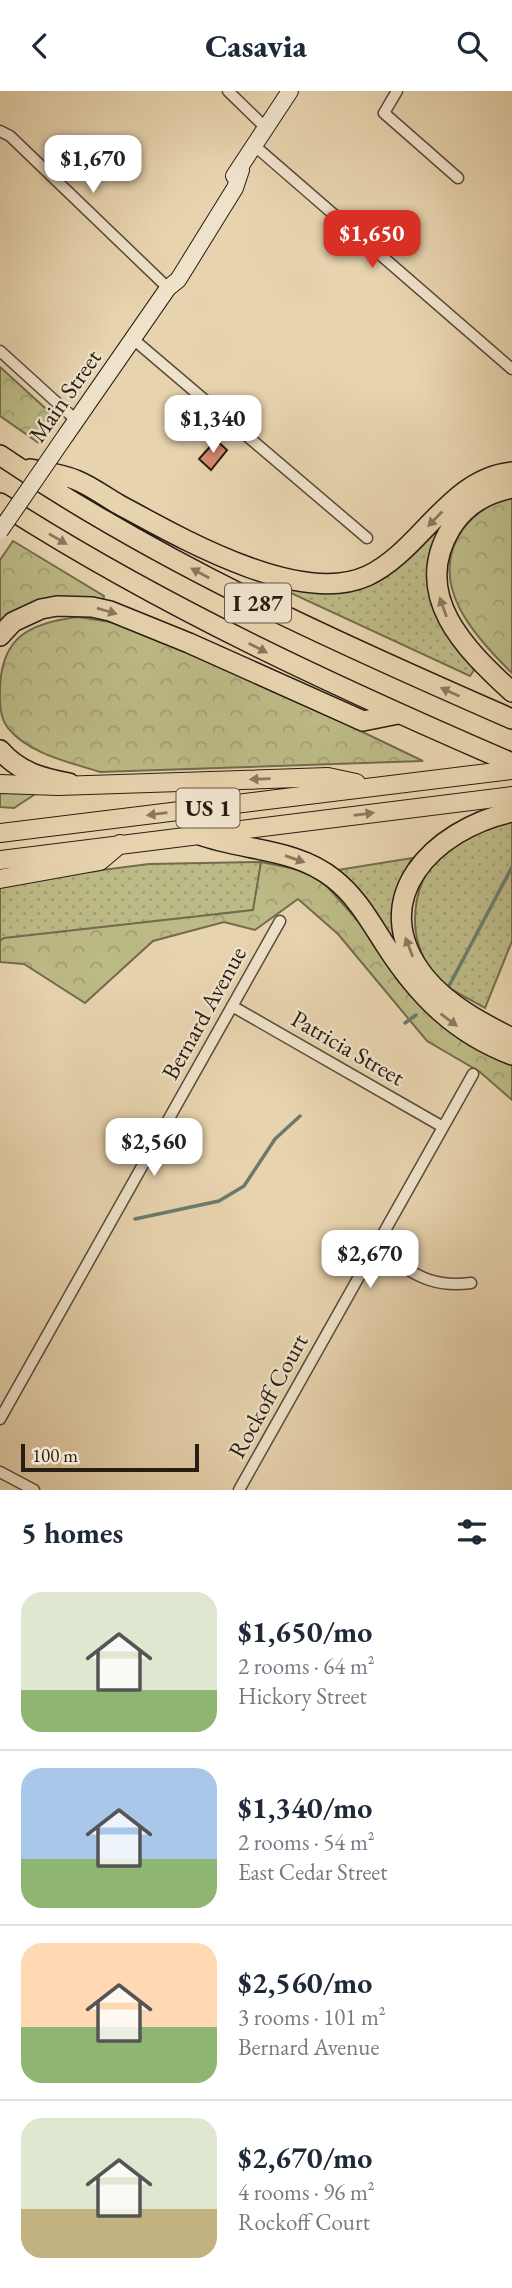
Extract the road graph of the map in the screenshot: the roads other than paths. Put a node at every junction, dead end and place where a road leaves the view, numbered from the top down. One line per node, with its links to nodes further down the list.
1 (228, 91): 4 (street)
2 (290, 91): 4 (main road, Main Street)
3 (397, 91): 7 (street)
4 (267, 129): 6 (main road, Main Street)
5 (0, 131): 8 (street)
6 (256, 146): 8 (main road, Main Street); 11 (street)
7 (458, 179)
8 (169, 288): 9 (main road, Main Street)
9 (133, 339): 12 (main road, Main Street); 18 (street)
10 (0, 351): 12 (street)
11 (512, 369)
12 (76, 420): 17 (main road, Main Street, bridge)
13 (7, 460): 14 (highway, one-way to 13); 22 (highway, I 287, one-way to 13)
14 (512, 472)
15 (512, 488): 20 (highway, one-way to 15)
16 (0, 503): 21 (highway, I 287, one-way to 21)
17 (0, 531)
18 (367, 538)
19 (0, 636): 21 (highway, one-way to 21)
20 (512, 692)
21 (398, 713): 24 (highway, I 287)
22 (512, 719)
23 (0, 750): 26 (highway)
24 (512, 764)
25 (512, 770): 28 (highway, US 1)
26 (69, 783): 27 (highway); 28 (highway, one-way to 26)
27 (0, 784)
28 (370, 786): 31 (highway, US 1, one-way to 31)
29 (512, 796): 32 (highway, US 1, one-way to 29)
30 (512, 812): 38 (highway, one-way to 30)
31 (0, 833)
32 (200, 835): 33 (highway, US 1); 39 (highway, one-way to 39)
33 (120, 845): 34 (highway, US 1); 35 (highway)
34 (0, 860)
35 (0, 879)
36 (281, 921): 37 (street, Bernard Avenue)
37 (232, 1006): 41 (street, Patricia Street); 44 (street, Bernard Avenue)
38 (512, 1038)
39 (512, 1055)
40 (473, 1074): 41 (street, Rockoff Court)
41 (443, 1127): 42 (street, Rockoff Court)
42 (374, 1250): 43 (street); 47 (street, Rockoff Court)
43 (471, 1283)
44 (0, 1419)
45 (0, 1472): 46 (street)
46 (34, 1490)
47 (239, 1490)

